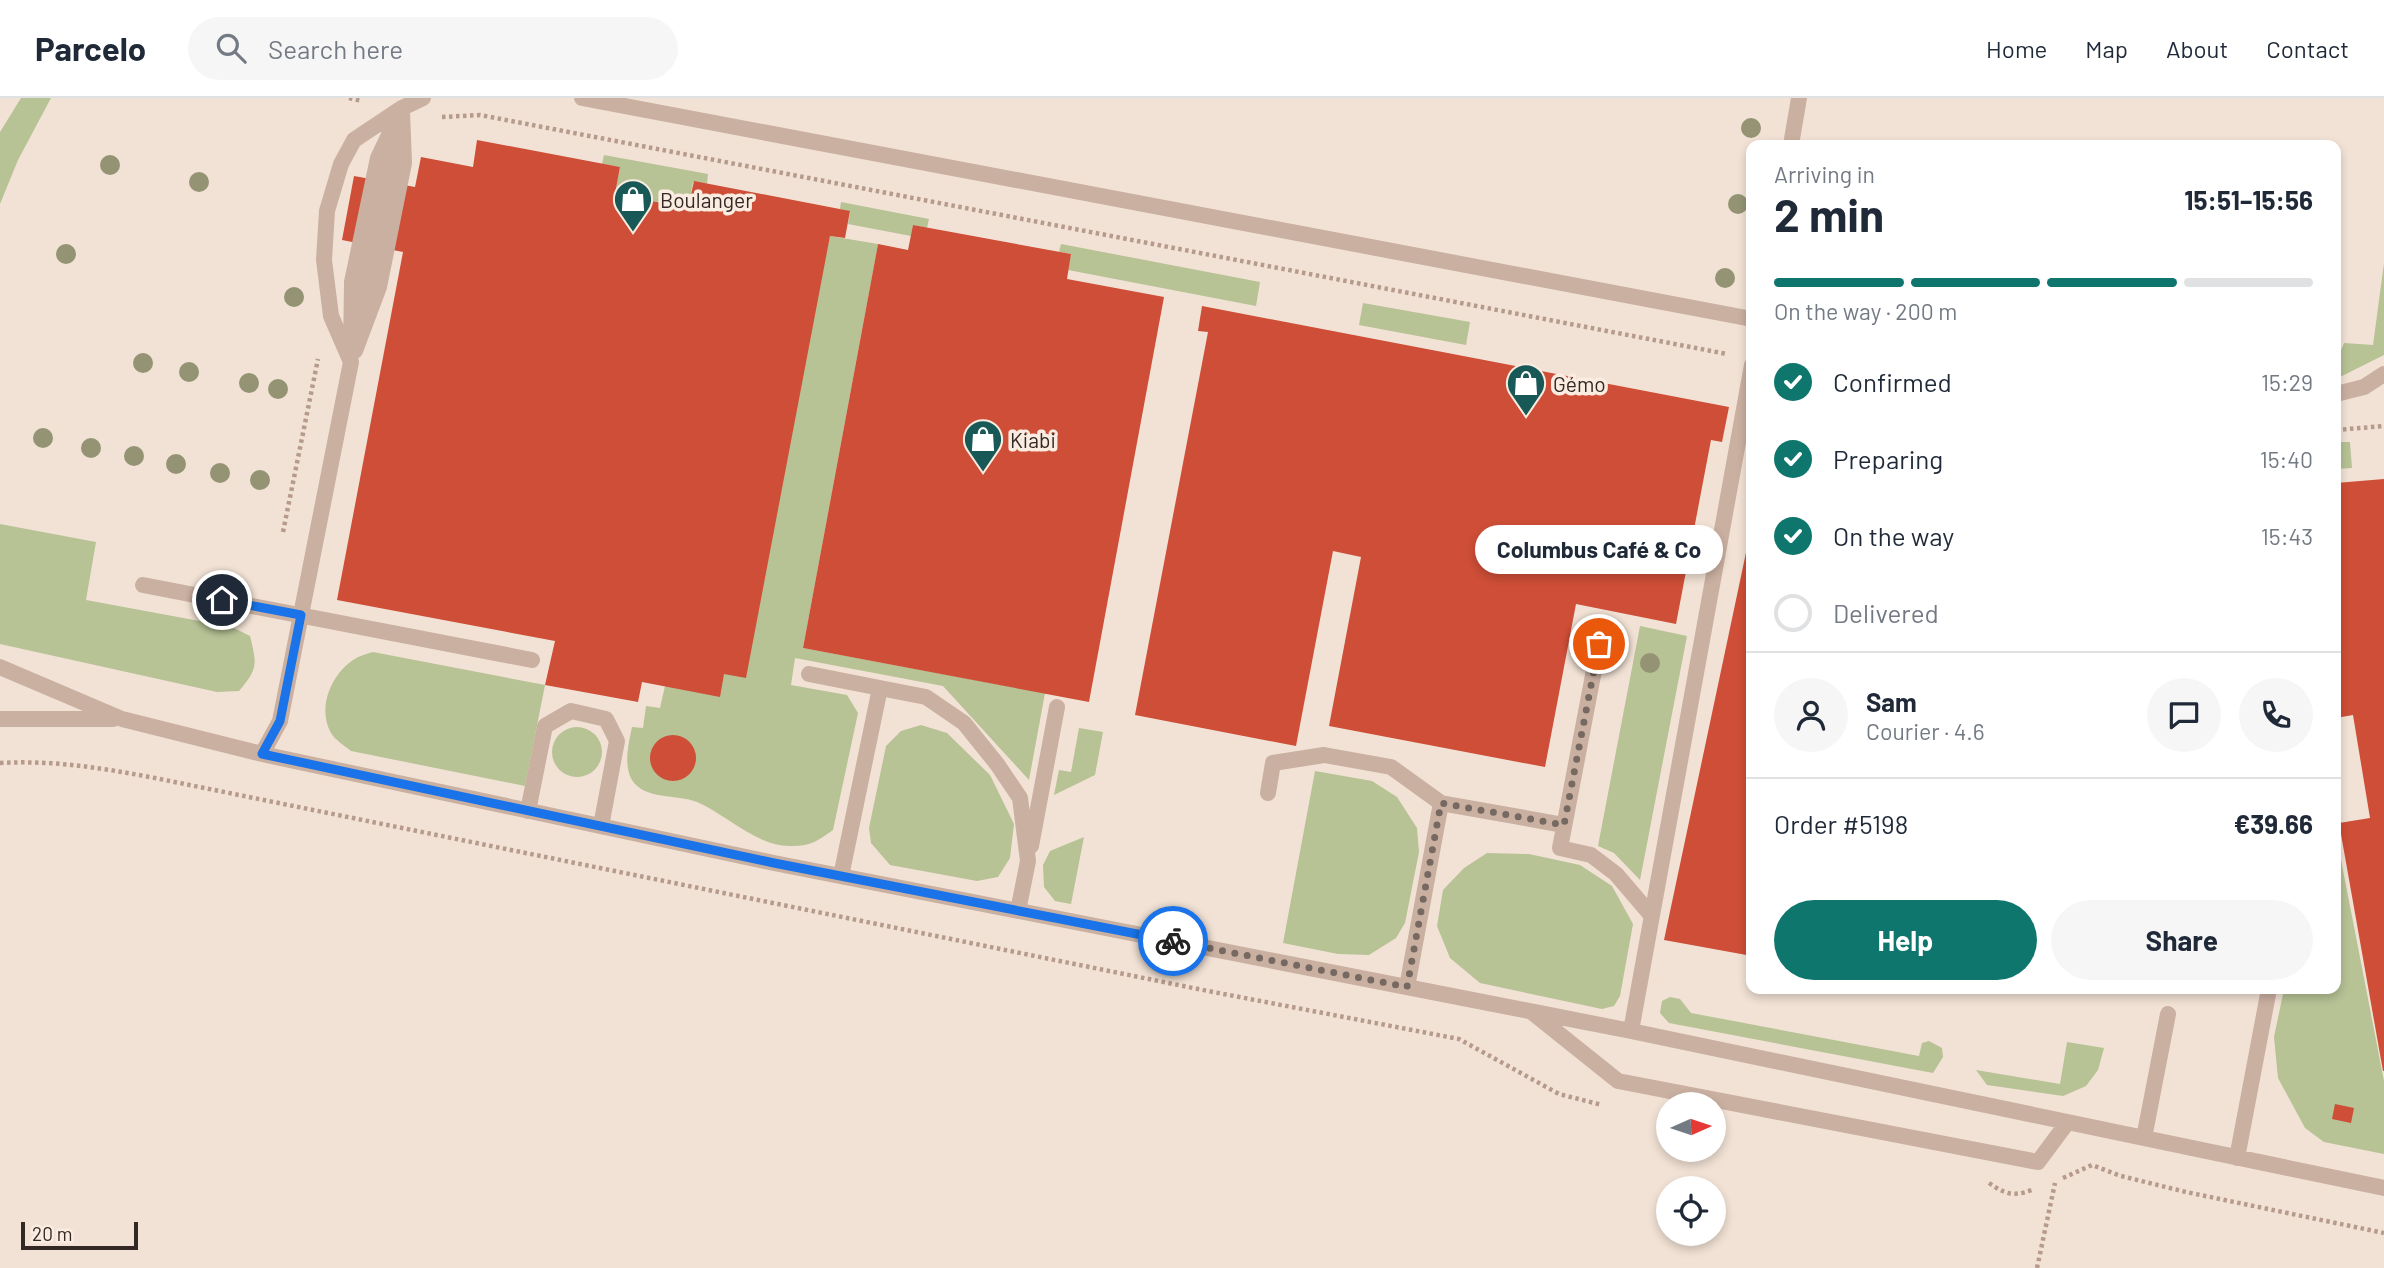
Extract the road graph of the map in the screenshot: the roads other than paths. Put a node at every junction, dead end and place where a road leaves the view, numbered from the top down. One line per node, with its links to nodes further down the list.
1 (423, 98): 4 (lane)
2 (582, 98): 6 (lane)
3 (1799, 98): 5 (lane)
4 (402, 108): 8 (lane); 8 (lane)
5 (1792, 140)
6 (1746, 318)
7 (1745, 360): 30 (lane)
8 (351, 362): 12 (lane)
9 (2384, 374): 10 (lane)
10 (2341, 393)
11 (143, 585): 12 (lane)
12 (301, 615): 14 (lane); 21 (lane)
13 (1599, 644): 25 (lane)
14 (532, 660)
15 (0, 667): 20 (lane)
16 (809, 674): 17 (lane)
17 (880, 688): 27 (lane); 28 (lane)
18 (1057, 707): 27 (lane)
19 (0, 719): 20 (lane)
20 (122, 719): 21 (lane)
21 (262, 754): 24 (lane)
22 (1268, 793): 23 (lane)
23 (1441, 803): 25 (lane); 31 (lane)
24 (528, 811): 26 (lane); 26 (lane)
25 (1564, 825): 30 (lane)
26 (601, 826): 28 (lane)
27 (1028, 861): 29 (lane)
28 (841, 876): 29 (lane)
29 (1018, 911): 31 (lane)
30 (1651, 915): 35 (lane)
31 (1407, 987): 33 (lane)
32 (2268, 994): 38 (lane)
33 (1531, 1012): 35 (lane); 36 (lane)
34 (2168, 1014): 37 (lane)
35 (1630, 1031): 36 (lane)
36 (2067, 1123): 37 (lane)
37 (2144, 1138): 38 (lane)
38 (2237, 1158): 39 (lane)
39 (2384, 1188)

